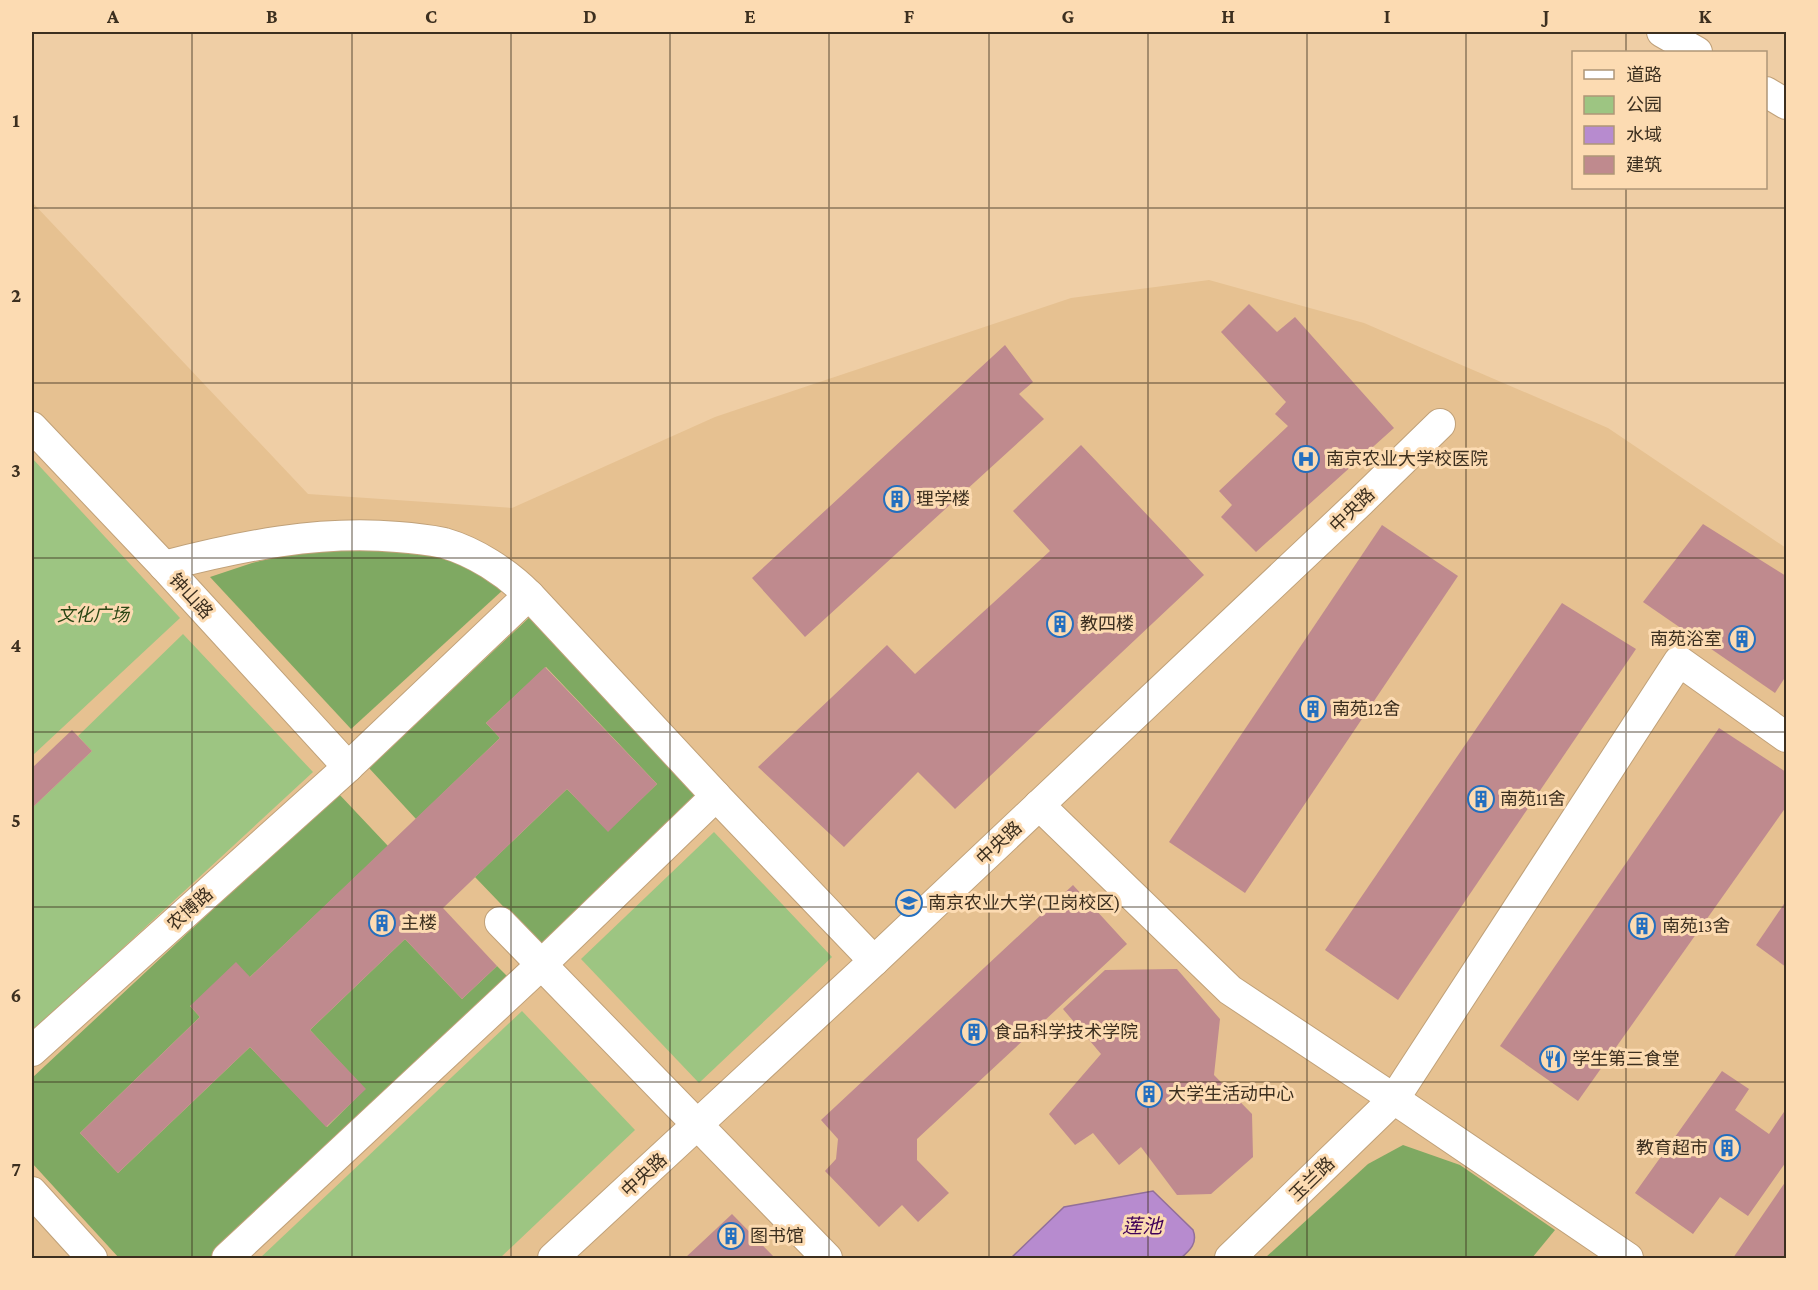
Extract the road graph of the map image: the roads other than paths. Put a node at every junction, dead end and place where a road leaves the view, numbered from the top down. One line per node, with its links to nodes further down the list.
1 (1662, 32): 2 (street)
2 (1695, 51)
3 (1767, 93): 4 (street)
4 (1786, 104)
5 (1440, 424): 12 (street, 中央路)
6 (32, 427): 7 (street, 钟山路)
7 (164, 566): 8 (street); 10 (street, 钟山路)
8 (529, 595): 10 (street, 农博路); 11 (street)
9 (1786, 737): 17 (street, 玉兰路)
10 (348, 767): 16 (street, 农博路)
11 (716, 796): 14 (street); 15 (street)
12 (1039, 805): 14 (street, 中央路); 17 (street)
13 (500, 922): 15 (street)
14 (874, 961): 18 (street, 中央路)
15 (542, 964): 18 (street); 21 (street)
16 (32, 1051)
17 (1394, 1099): 24 (street, 玉兰路); 25 (street)
18 (697, 1125): 22 (street, 中央路); 23 (street)
19 (32, 1192): 20 (street)
20 (92, 1258)
21 (227, 1258)
22 (553, 1258)
23 (827, 1258)
24 (1230, 1258)
25 (1628, 1258)

